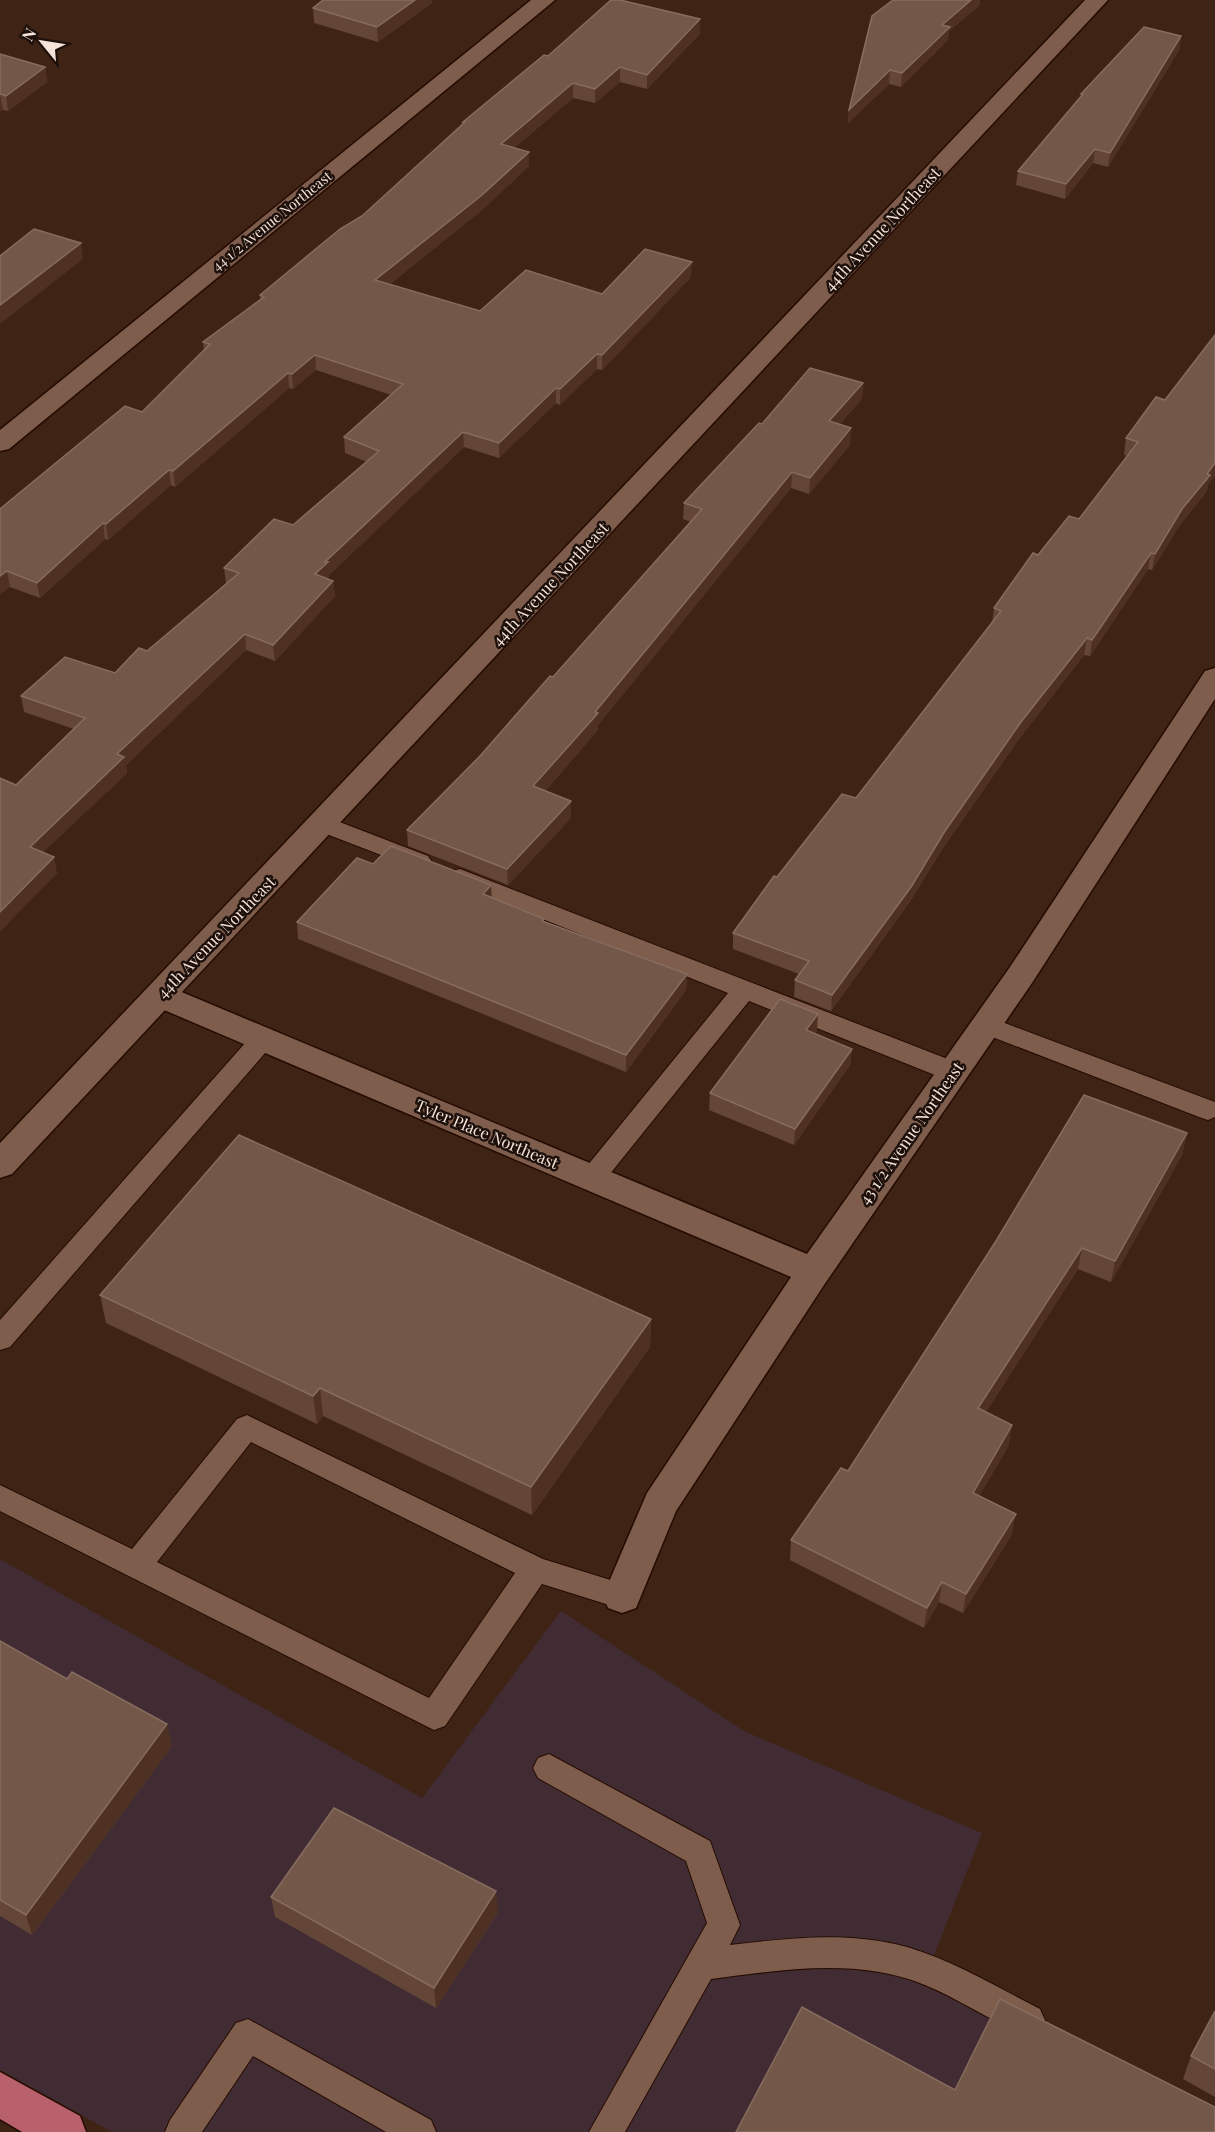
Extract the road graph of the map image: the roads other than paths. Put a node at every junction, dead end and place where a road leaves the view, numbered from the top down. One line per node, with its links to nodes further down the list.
1 (544, 0): 3 (street, 44 1/2 Avenue Northeast)
2 (1097, 0): 5 (street, 44th Avenue Northeast)
3 (0, 443)
4 (1215, 677): 8 (street, 43 1/2 Avenue Northeast)
5 (324, 824): 6 (lane); 7 (street, 44th Avenue Northeast)
6 (745, 989): 10 (lane); 13 (lane)
7 (161, 996): 9 (street, Tyler Place Northeast); 12 (street, 44th Avenue Northeast)
8 (986, 1025): 10 (street, 43 1/2 Avenue Northeast); 11 (lane)
9 (263, 1039): 13 (street, Tyler Place Northeast); 15 (lane)
10 (954, 1072): 14 (street, 43 1/2 Avenue Northeast)
11 (1208, 1110)
12 (0, 1165)
13 (592, 1178): 14 (street, Tyler Place Northeast)
14 (814, 1272): 19 (street, 43 1/2 Avenue Northeast)
15 (0, 1339)
16 (0, 1497): 17 (lane)
17 (135, 1567): 18 (lane); 18 (lane)
18 (535, 1569): 19 (lane)
19 (622, 1596)
20 (549, 1768): 21 (lane)
21 (700, 1965): 22 (lane); 27 (lane)
22 (1058, 2036)
23 (0, 2094): 24 (main road)
24 (64, 2132)
25 (182, 2132): 26 (lane)
26 (419, 2132)
27 (606, 2132)

